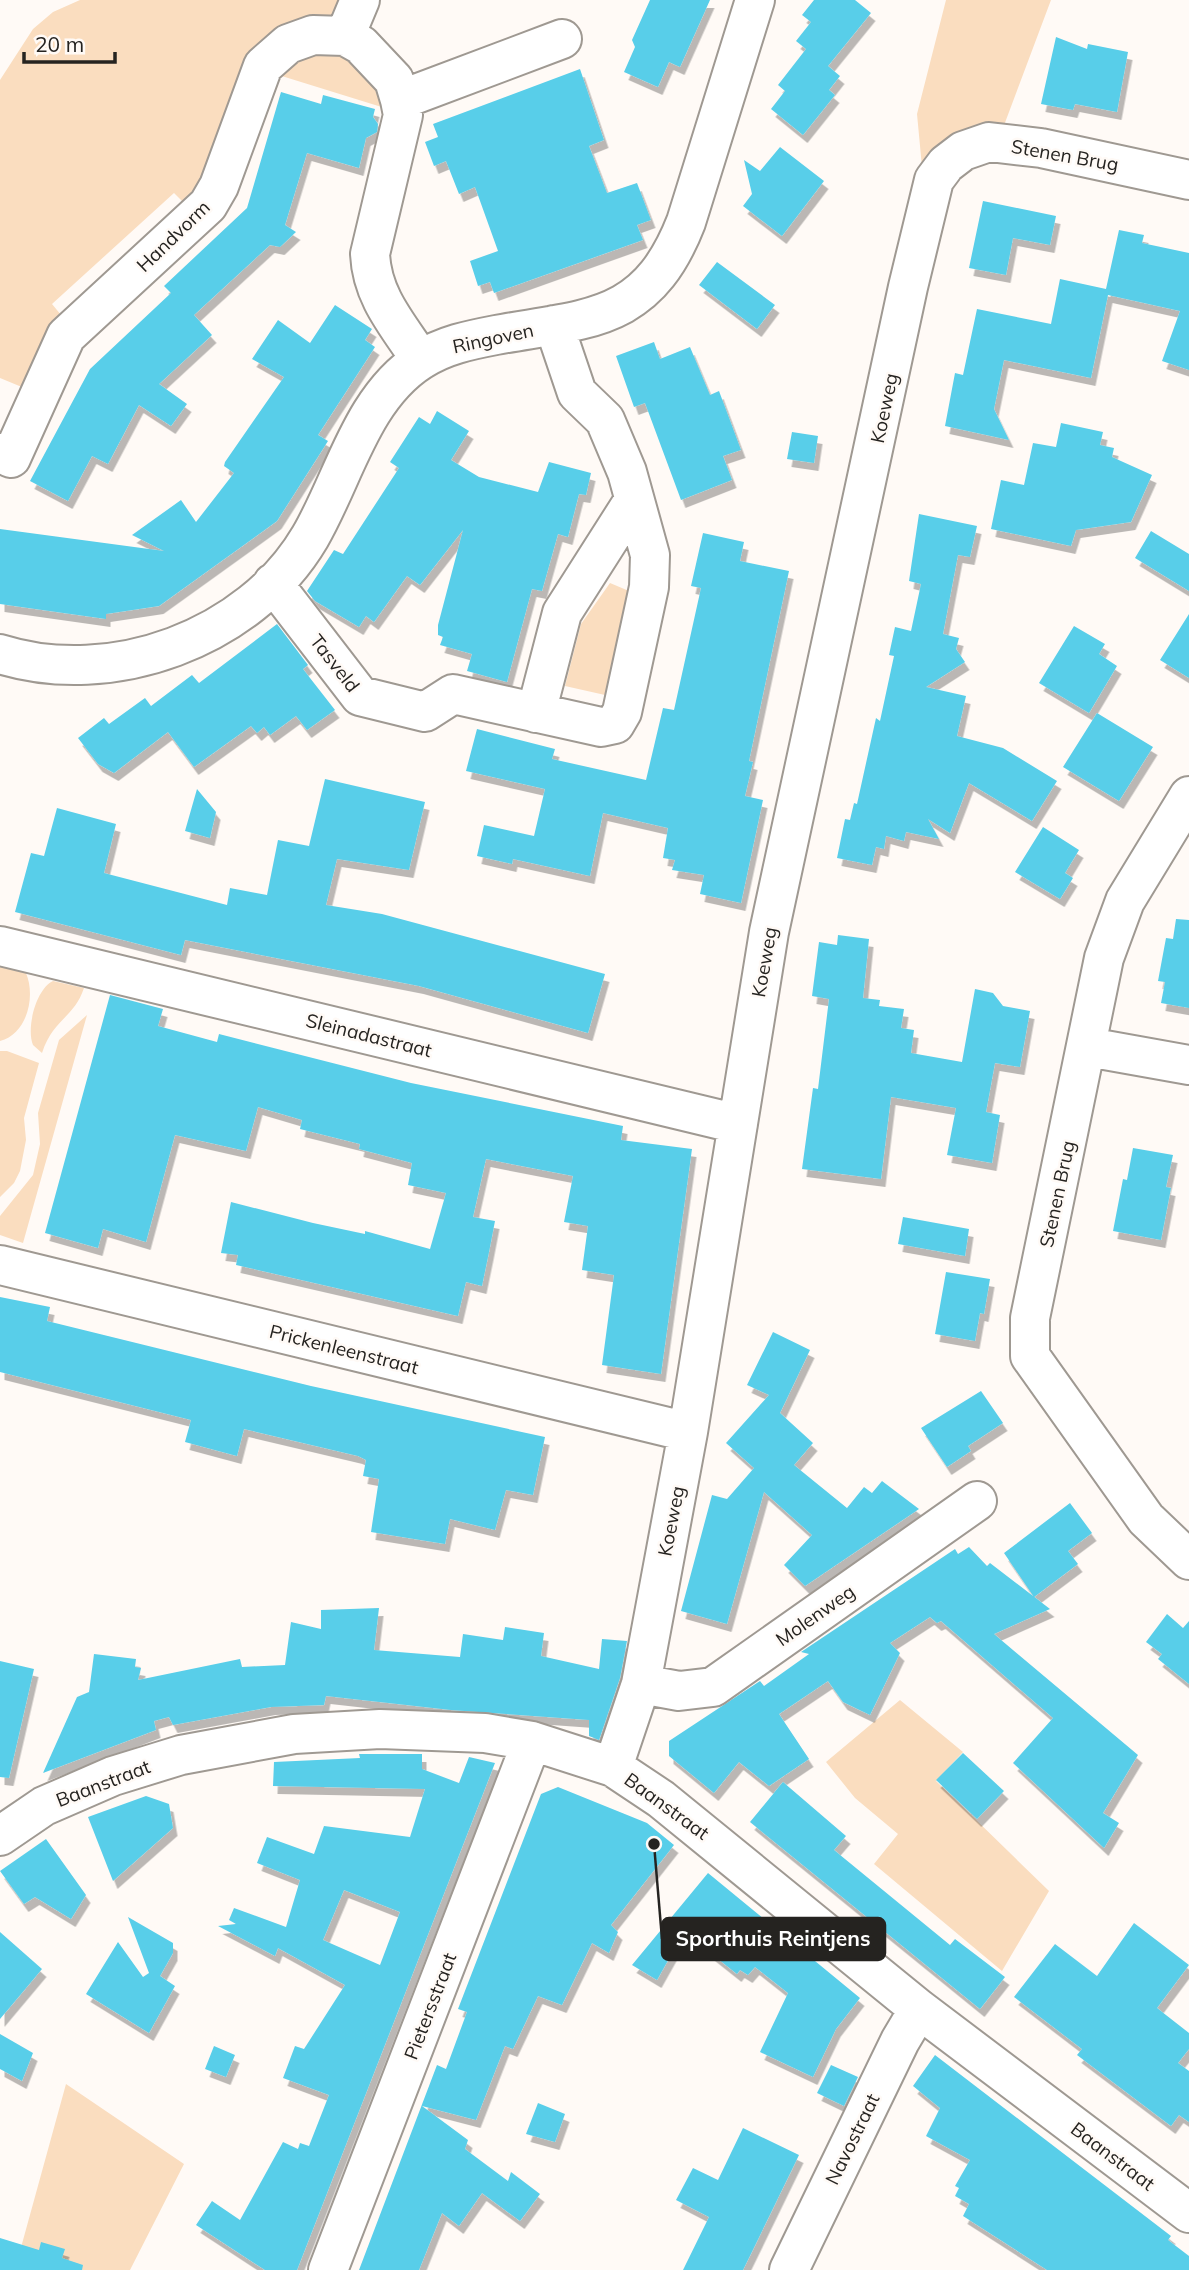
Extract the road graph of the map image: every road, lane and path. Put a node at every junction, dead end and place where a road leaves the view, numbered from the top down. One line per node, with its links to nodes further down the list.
1 (360, 0): 3 (street)
2 (755, 0): 8 (street, Ringoven)
3 (345, 36): 5 (street); 10 (street, Handvorm)
4 (562, 39): 5 (street)
5 (400, 100): 9 (street)
6 (946, 164): 7 (street, Stenen Brug); 19 (street, Koeweg)
7 (1189, 180)
8 (554, 325): 9 (street, Ringoven); 11 (street, Tasveld)
9 (421, 360): 12 (street, Ringoven)
10 (1, 453)
11 (634, 500): 14 (street); 14 (street, Tasveld)
12 (273, 583): 13 (street, Ringoven); 14 (street, Tasveld)
13 (0, 654)
14 (536, 713)
15 (1189, 796): 17 (street, Stenen Brug)
16 (0, 947): 19 (street, Sleinadastraat)
17 (1088, 1047): 18 (street); 23 (street, Stenen Brug)
18 (1189, 1065)
19 (738, 1124): 21 (street, Koeweg)
20 (0, 1265): 21 (street, Prickenleenstraat)
21 (688, 1432): 24 (street, Koeweg)
22 (977, 1501): 24 (street, Molenweg)
23 (1189, 1560)
24 (641, 1684): 26 (street, Koeweg)
25 (532, 1741): 26 (street, Baanstraat); 27 (street, Baanstraat); 30 (street, Pietersstraat)
26 (613, 1767): 28 (street, Baanstraat)
27 (0, 1836)
28 (919, 2009): 29 (street, Baanstraat); 31 (street, Navostraat)
29 (1184, 2200)
30 (328, 2270)
31 (789, 2270)

